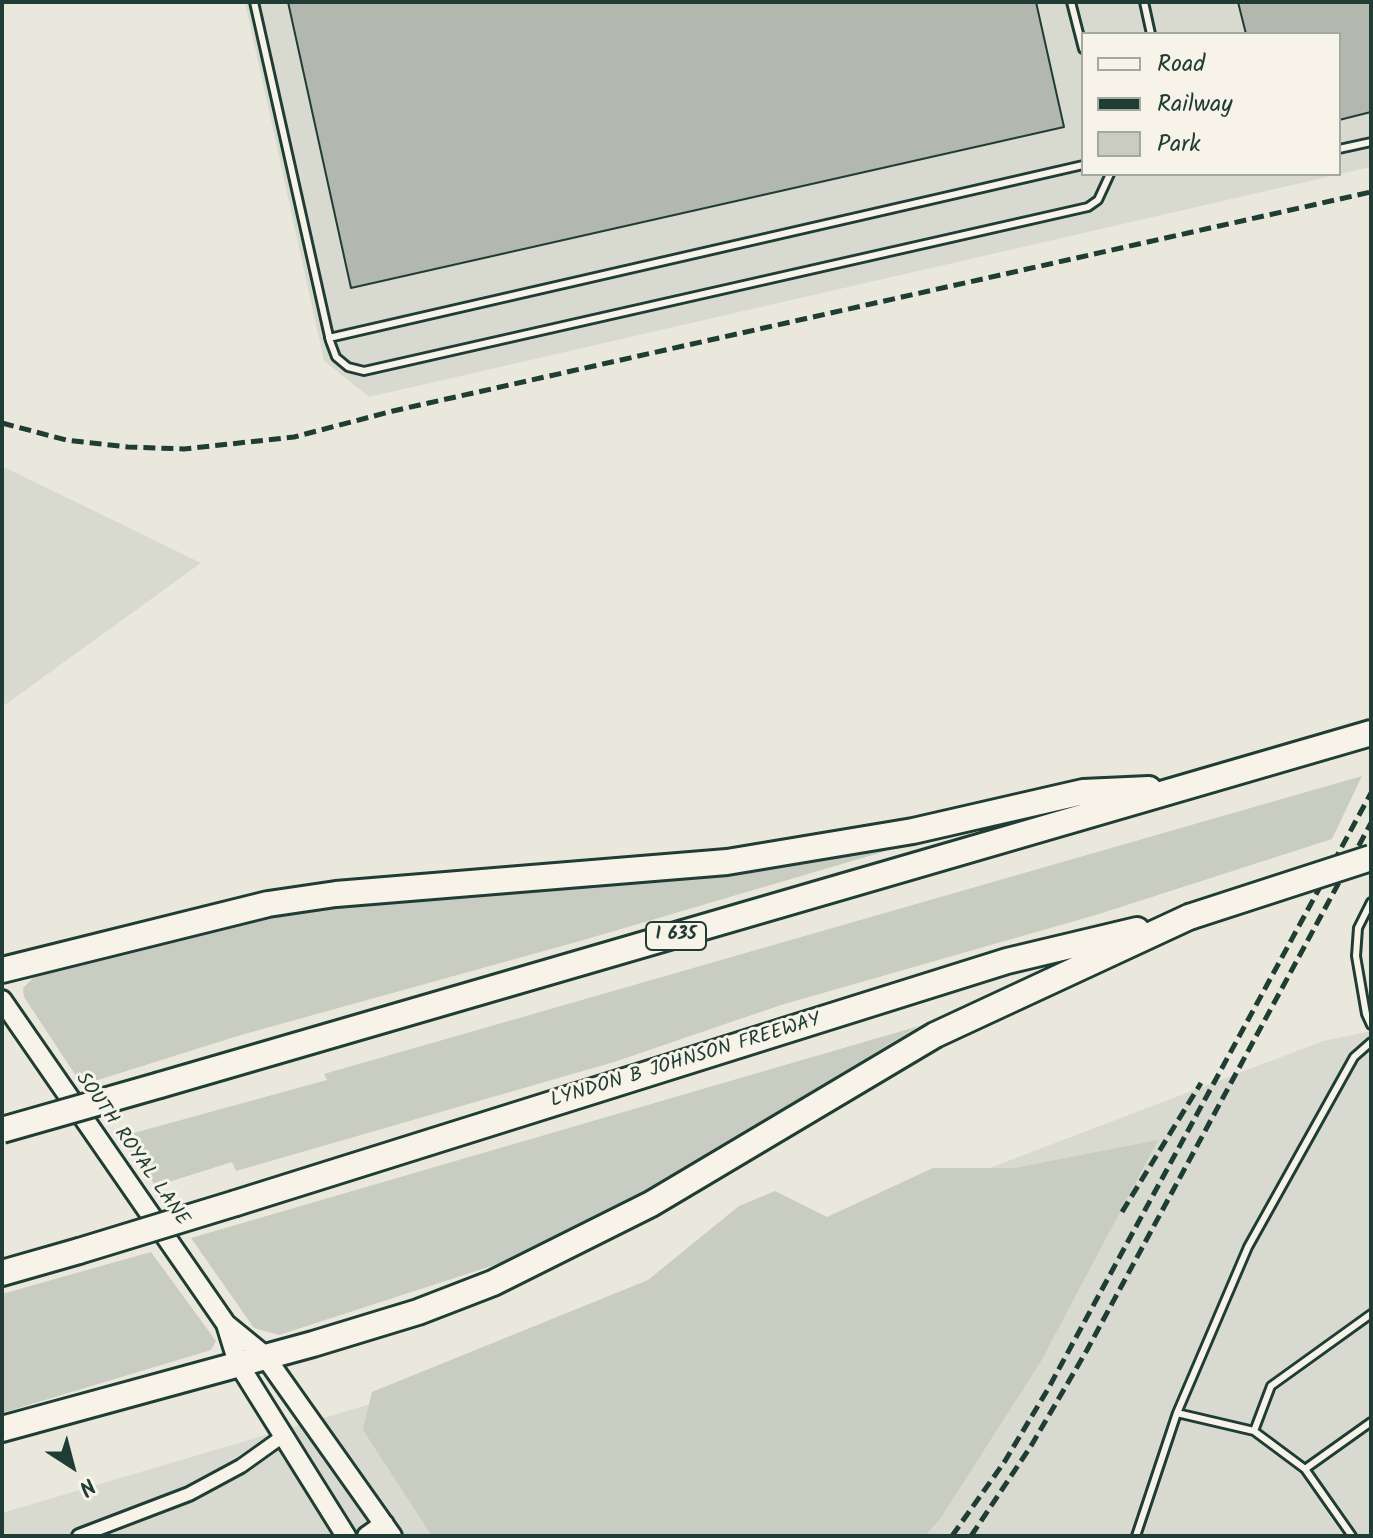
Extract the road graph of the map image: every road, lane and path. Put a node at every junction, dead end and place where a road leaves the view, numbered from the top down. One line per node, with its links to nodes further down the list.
1 (254, 2): 10 (lane)
2 (1071, 2): 5 (lane)
3 (1144, 2): 4 (lane)
4 (1151, 32)
5 (1081, 41)
6 (1371, 142): 7 (lane)
7 (1341, 149)
8 (1081, 165): 10 (lane)
9 (1109, 176): 10 (lane)
10 (329, 338)
11 (1371, 733): 12 (highway, I 635)
12 (1191, 787): 16 (highway); 20 (highway, I 635, bridge)
13 (1371, 858): 15 (highway, LYNDON B JOHNSON FREEWAY, bridge)
14 (1371, 902): 18 (lane)
15 (1189, 917): 21 (highway, LYNDON B JOHNSON FREEWAY, bridge); 24 (highway)
16 (2, 970)
17 (2, 1000): 23 (main road, SOUTH ROYAL LANE)
18 (1371, 1025)
19 (1371, 1042): 26 (lane)
20 (2, 1130)
21 (2, 1273)
22 (1371, 1314): 29 (lane)
23 (226, 1324): 24 (main road, SOUTH ROYAL LANE); 25 (main road, SOUTH ROYAL LANE)
24 (264, 1355): 25 (highway); 32 (main road, SOUTH ROYAL LANE)
25 (238, 1363): 28 (highway); 30 (main road, SOUTH ROYAL LANE)
26 (1177, 1413): 29 (lane); 36 (lane)
27 (1371, 1422): 31 (lane)
28 (2, 1429)
29 (1254, 1431): 31 (lane)
30 (283, 1436): 33 (street); 34 (main road, SOUTH ROYAL LANE)
31 (1305, 1469): 37 (lane)
32 (388, 1530): 35 (main road)
33 (79, 1536)
34 (346, 1536)
35 (367, 1536)
36 (1136, 1536)
37 (1352, 1536)

